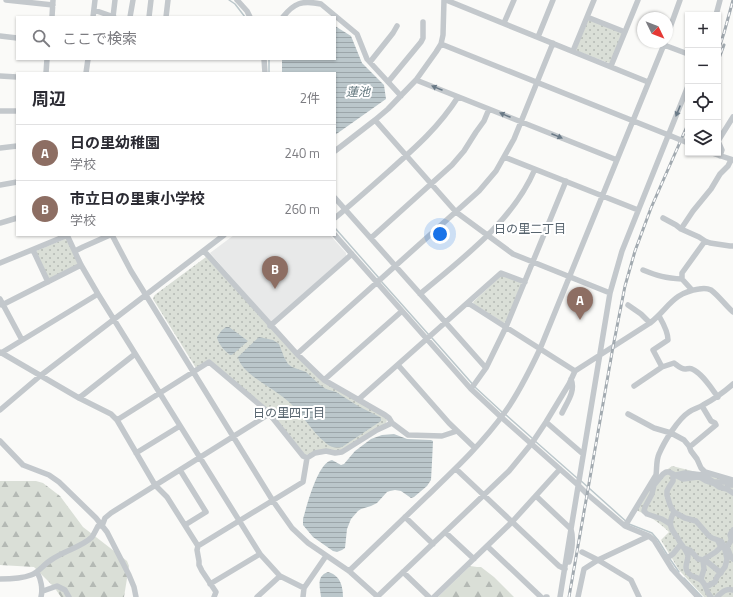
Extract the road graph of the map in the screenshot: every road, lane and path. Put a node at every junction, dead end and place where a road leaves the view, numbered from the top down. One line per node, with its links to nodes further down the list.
1 (6, 0): 15 (street)
2 (95, 0): 16 (street)
3 (115, 0): 21 (street)
4 (133, 0): 22 (street)
5 (151, 0): 23 (street)
6 (168, 0): 24 (street)
7 (237, 0): 25 (street)
8 (445, 0): 32 (street); 39 (street)
9 (514, 0): 32 (street)
10 (553, 0): 36 (street)
11 (594, 0): 28 (street)
12 (638, 0): 34 (street)
13 (680, 0): 30 (street)
14 (720, 0): 17 (street)
15 (53, 2): 18 (street)
16 (94, 10): 19 (street); 20 (street)
17 (717, 12)
18 (52, 16)
19 (93, 16)
20 (110, 16)
21 (113, 16)
22 (130, 16)
23 (149, 16)
24 (166, 16)
25 (250, 16)
26 (284, 16): 27 (street)
27 (335, 16)
28 (587, 16): 34 (street); 42 (street)
29 (336, 17): 47 (street)
30 (673, 19)
31 (423, 22): 55 (street)
32 (504, 23): 36 (street)
33 (396, 26): 47 (street)
34 (625, 32): 48 (street)
35 (0, 36): 37 (street)
36 (538, 37): 38 (street)
37 (16, 38)
38 (553, 43): 42 (street); 56 (street)
39 (441, 44): 54 (street); 56 (street)
40 (673, 47): 43 (street)
41 (662, 48): 57 (street)
42 (573, 51): 48 (street)
43 (685, 53)
44 (47, 60): 49 (street)
45 (88, 60): 50 (street)
46 (264, 60): 51 (street)
47 (370, 62): 55 (street)
48 (611, 66): 57 (street)
49 (46, 72)
50 (86, 72)
51 (265, 72)
52 (0, 76): 53 (street)
53 (16, 77)
54 (416, 80): 59 (street); 60 (street, one-way to 54)
55 (388, 82): 59 (street)
56 (537, 82): 66 (street); 67 (street)
57 (648, 82): 66 (street)
58 (685, 94): 68 (street, one-way to 68)
59 (401, 96): 65 (street)
60 (458, 97): 61 (street); 74 (street)
61 (489, 109): 67 (street, one-way to 61); 82 (street)
62 (0, 111): 63 (street)
63 (16, 111)
64 (733, 117): 69 (street)
65 (375, 120): 73 (street); 74 (street)
66 (632, 121): 68 (street); 77 (street)
67 (521, 122): 76 (street); 77 (street, one-way to 77)
68 (670, 136): 70 (street, bridge); 87 (street)
69 (721, 137)
70 (685, 142)
71 (16, 146): 72 (street)
72 (0, 148)
73 (336, 150)
74 (406, 156): 82 (street); 86 (street)
75 (720, 156): 78 (street)
76 (504, 157): 79 (street); 88 (street)
77 (617, 160): 84 (street)
78 (732, 160): 93 (street)
79 (535, 168): 80 (street); 100 (street)
80 (566, 181): 84 (street); 108 (street)
81 (16, 182): 83 (street)
82 (431, 184): 88 (street); 101 (street)
83 (0, 185)
84 (603, 196): 87 (street); 113 (street)
85 (336, 199): 86 (street)
86 (346, 210): 89 (street); 101 (street)
87 (638, 210): 119 (street)
88 (456, 212): 100 (street); 111 (street)
89 (336, 217)
90 (16, 218): 92 (street)
91 (663, 218): 93 (street)
92 (0, 223)
93 (682, 229): 102 (street)
94 (66, 236): 104 (street)
95 (68, 236): 105 (street)
96 (108, 236): 105 (street)
97 (112, 236): 122 (street)
98 (223, 236): 106 (street)
99 (336, 236): 107 (street)
100 (488, 236): 108 (street); 121 (street)
101 (371, 238): 111 (street)
102 (705, 241): 103 (street); 114 (street)
103 (733, 246)
104 (33, 250): 109 (street); 115 (street)
105 (75, 251): 110 (street)
106 (204, 251): 122 (street); 132 (street)
107 (352, 254): 116 (street); 132 (street)
108 (533, 262): 113 (street); 117 (street)
109 (0, 263)
110 (80, 265): 115 (street); 120 (street)
111 (396, 266): 116 (street); 121 (street)
112 (643, 270): 114 (street)
113 (570, 277): 119 (street); 136 (street)
114 (682, 279): 118 (street)
115 (48, 282): 123 (street)
116 (377, 282): 126 (street); 139 (street)
117 (525, 282): 124 (street); 133 (street)
118 (692, 290): 127 (street); 128 (street)
119 (610, 293): 140 (street)
120 (98, 294): 129 (street); 134 (street)
121 (420, 294): 130 (street)
122 (146, 295): 129 (street); 145 (street)
123 (1, 302): 134 (street)
124 (468, 303): 130 (street); 133 (street)
125 (628, 305): 131 (street)
126 (402, 311): 135 (street); 148 (street)
127 (733, 312)
128 (658, 316): 131 (street); 142 (street)
129 (114, 320): 138 (street); 146 (street)
130 (445, 323): 135 (street); 143 (street)
131 (650, 323): 140 (street)
132 (270, 326): 139 (street)
133 (506, 327): 136 (street); 143 (street)
134 (22, 340): 137 (street)
135 (427, 340): 141 (street); 150 (street)
136 (540, 349): 144 (street); 161 (street)
137 (1, 353): 146 (street)
138 (136, 354): 152 (street); 154 (street)
139 (297, 354): 148 (street)
140 (600, 354): 144 (street); 174 (street)
141 (398, 365): 155 (street); 166 (street)
142 (662, 367): 151 (street); 153 (street)
143 (486, 368): 150 (street)
144 (575, 371): 147 (street)
145 (194, 372): 152 (street); 159 (street); 168 (street)
146 (40, 376): 154 (street); 157 (street)
147 (571, 379): 158 (street); 163 (street)
148 (324, 380): 155 (street)
149 (733, 384): 153 (street)
150 (473, 386): 161 (street)
151 (634, 386)
152 (160, 394): 162 (street); 165 (street)
153 (718, 397): 156 (street)
154 (79, 398): 162 (street)
155 (359, 399): 164 (street)
156 (702, 406): 167 (street); 171 (street)
157 (0, 410)
158 (562, 413)
159 (269, 414): 168 (street); 176 (street)
160 (628, 414): 167 (street)
161 (503, 415): 170 (street); 172 (street)
162 (116, 420): 173 (street)
163 (546, 422): 170 (street); 174 (street)
164 (392, 423): 166 (street); 176 (street)
165 (180, 426): 173 (street); 175 (street)
166 (457, 431): 172 (street)
167 (671, 433): 181 (street); 184 (street)
168 (234, 436): 175 (street); 190 (street)
169 (0, 441): 197 (street)
170 (533, 441): 178 (street); 188 (street)
171 (692, 445)
172 (475, 448): 177 (street)
173 (136, 453): 185 (street)
174 (583, 454): 182 (street)
175 (199, 458): 179 (street); 193 (street)
176 (306, 458): 190 (street)
177 (456, 469): 188 (street); 192 (street)
178 (560, 469): 182 (street); 189 (street)
179 (180, 470): 185 (street); 196 (street)
180 (675, 475): 183 (street); 184 (street); 191 (street)
181 (733, 480)
182 (579, 481): 198 (street); 199 (street)
183 (714, 483): 186 (street); 187 (street)
184 (653, 484): 195 (street); 198 (street)
185 (155, 485): 196 (street); 197 (street)
186 (733, 485)
187 (733, 494)
188 (484, 495): 194 (street); 201 (street)
189 (536, 496): 194 (street); 199 (street)
190 (273, 501): 193 (street); 210 (street)
191 (674, 512): 195 (street); 203 (street)
192 (405, 517): 204 (street); 217 (street)
193 (239, 522): 205 (street); 209 (street)
194 (512, 522): 206 (street); 216 (street)
195 (670, 524): 207 (street)
196 (185, 525): 205 (street)
197 (102, 526): 218 (street); 230 (street)
198 (625, 526): 202 (street)
199 (570, 529): 208 (street); 216 (street)
200 (733, 530): 213 (street)
201 (445, 532): 204 (street); 211 (street)
202 (649, 536): 212 (street); 214 (street)
203 (718, 540): 215 (street); 220 (street)
204 (433, 544): 219 (street)
205 (198, 546): 224 (street)
206 (487, 546): 211 (street); 237 (street)
207 (682, 546): 212 (street); 215 (street); 223 (street)
208 (576, 551): 214 (street); 216 (street)
209 (260, 554): 221 (street); 224 (street)
210 (326, 556): 217 (street); 226 (street)
211 (474, 559): 236 (street)
212 (666, 559): 241 (street)
213 (733, 559)
214 (598, 560): 239 (street); 240 (street)
215 (704, 560): 220 (street); 223 (street)
216 (565, 569): 238 (street)
217 (349, 571): 234 (street)
218 (37, 572): 222 (street); 228 (street)
219 (403, 572): 234 (street); 235 (street)
220 (721, 573): 225 (street)
221 (280, 576): 226 (street); 232 (street)
222 (0, 579)
223 (701, 579): 225 (street)
224 (210, 584): 231 (street)
225 (706, 587): 242 (street)
226 (304, 588): 233 (street)
227 (733, 590): 243 (street)
228 (42, 594): 229 (street)
229 (69, 597)
230 (136, 597)
231 (214, 597)
232 (257, 597)
233 (303, 597)
234 (378, 597)
235 (429, 597)
236 (434, 597)
237 (541, 597)
238 (560, 597)
239 (578, 597)
240 (639, 597)
241 (698, 597)
242 (711, 597)
243 (717, 597)

